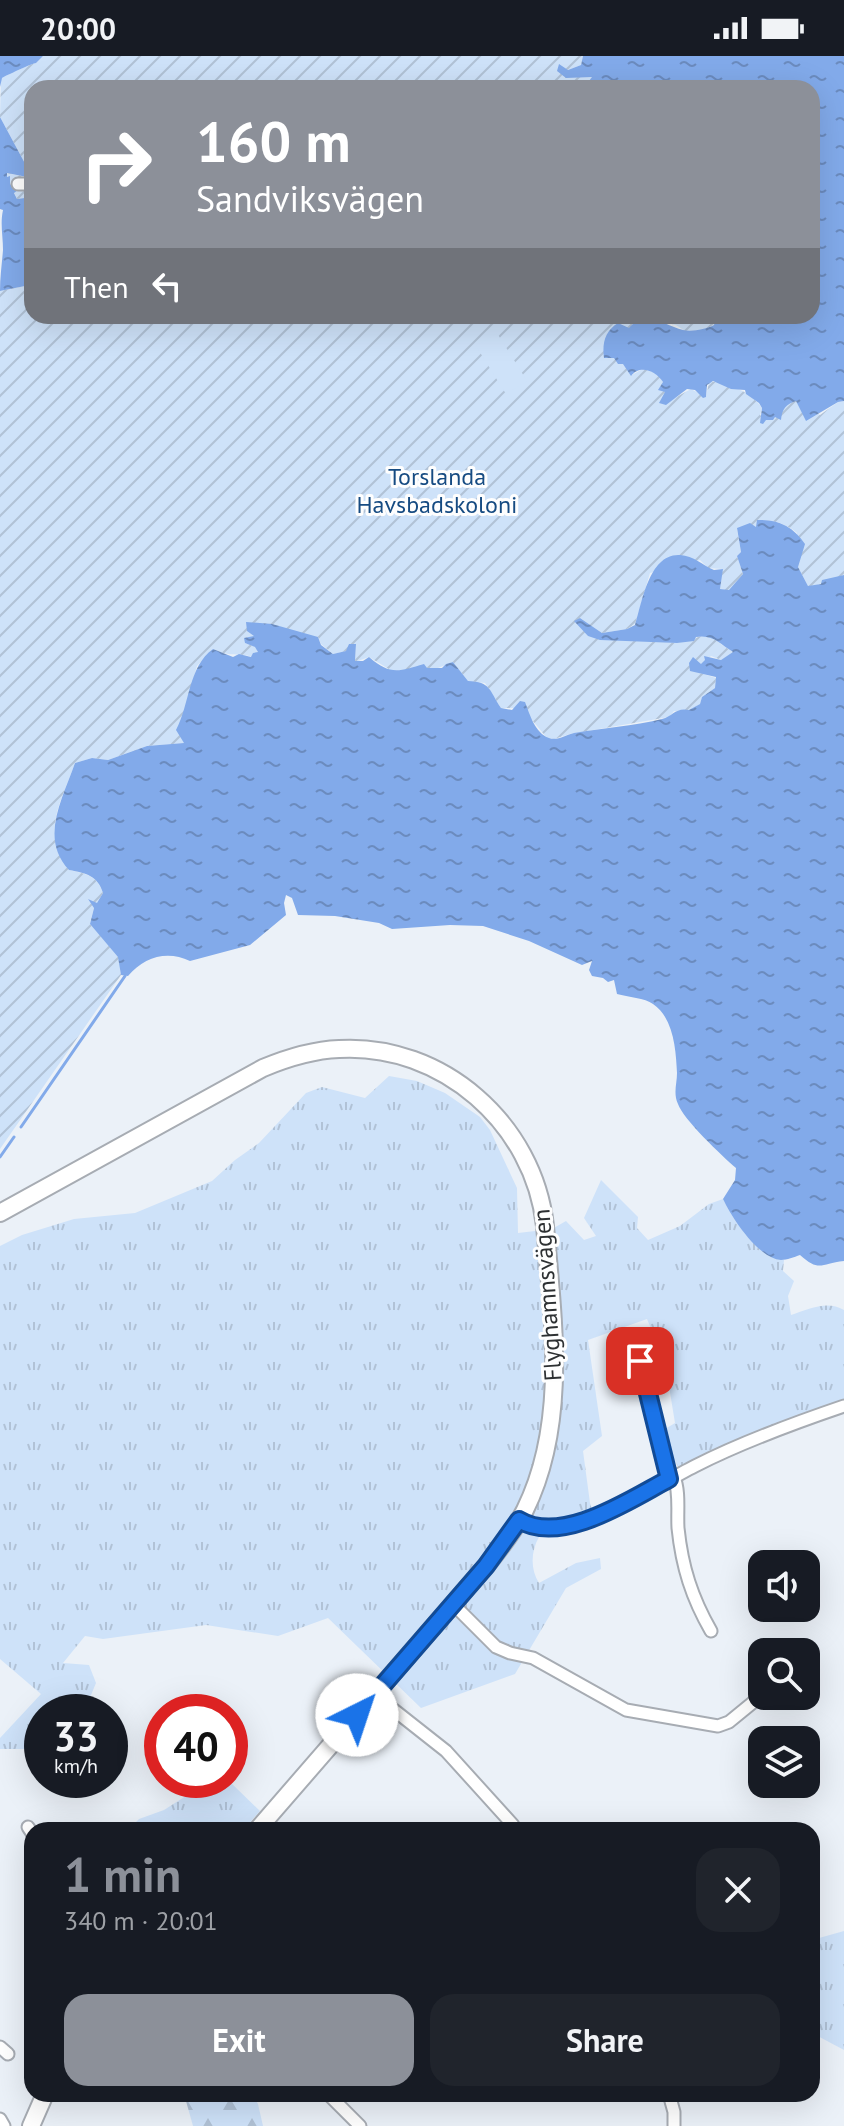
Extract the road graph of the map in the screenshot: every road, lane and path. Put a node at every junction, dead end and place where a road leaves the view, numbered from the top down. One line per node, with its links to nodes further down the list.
1 (18, 184): 2 (street)
2 (24, 184)
3 (0, 1213): 7 (street, Flyghamnsvägen)
4 (640, 1361): 6 (street)
5 (844, 1406): 6 (street)
6 (672, 1478): 7 (street); 9 (street)
7 (519, 1520): 8 (street, Flyghamnsvägen)
8 (453, 1604): 10 (street, Flyghamnsvägen); 11 (street)
9 (711, 1631)
10 (375, 1695): 12 (street, Flyghamnsvägen); 13 (street)
11 (748, 1706)
12 (264, 1822)
13 (510, 1822)
14 (42, 2102): 19 (street)
15 (336, 2102): 20 (street)
16 (671, 2102): 21 (street)
17 (0, 2119): 18 (street)
18 (4, 2126)
19 (31, 2126)
20 (360, 2126)
21 (674, 2126)

